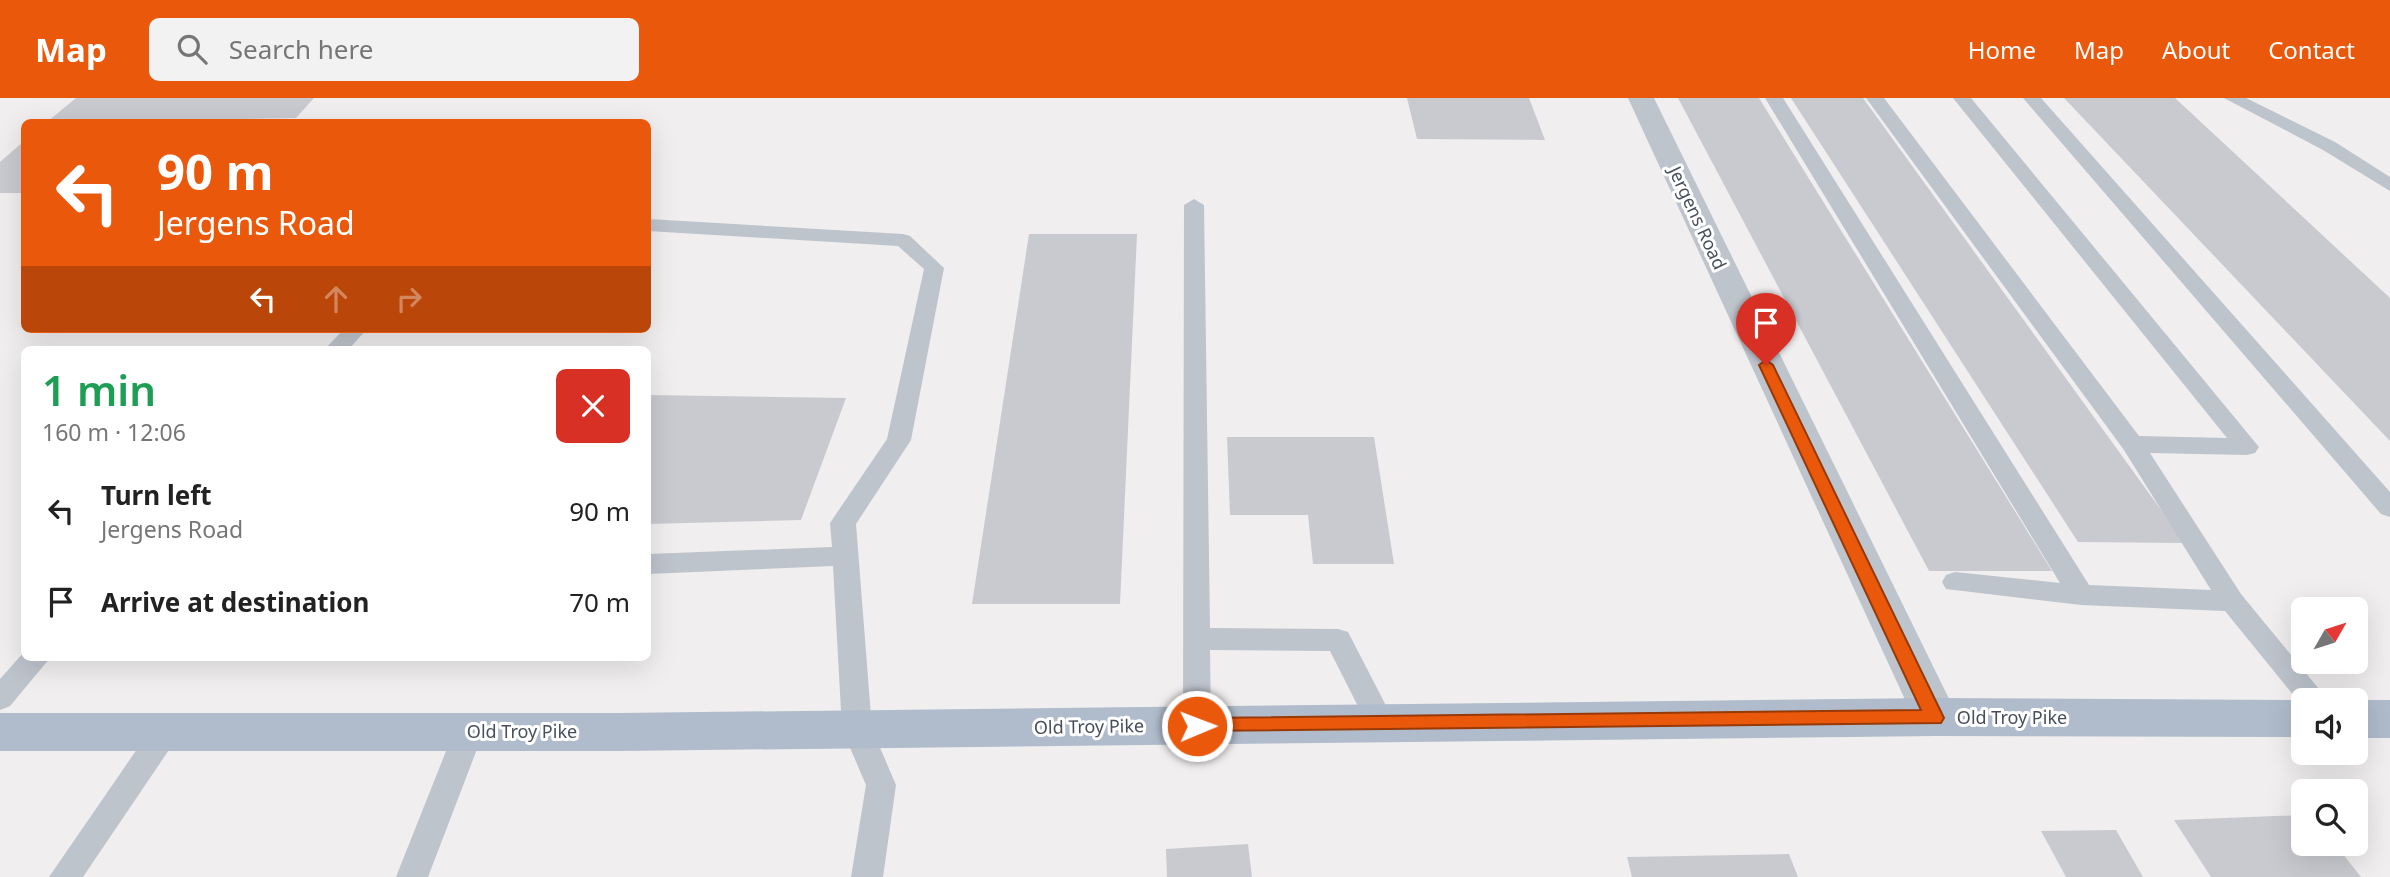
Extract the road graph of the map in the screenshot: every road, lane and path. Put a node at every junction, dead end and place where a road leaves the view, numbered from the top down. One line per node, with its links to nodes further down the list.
1 (1641, 98): 23 (street, Jergens Road)
2 (1774, 98): 17 (lane)
3 (1875, 98): 12 (lane)
4 (1962, 98): 12 (lane)
5 (2032, 98): 13 (lane)
6 (2232, 98): 7 (lane)
7 (2390, 185)
8 (1194, 205): 19 (lane)
9 (651, 225): 14 (lane)
10 (352, 333): 11 (lane)
11 (339, 346)
12 (2132, 444): 18 (lane)
13 (2390, 508)
14 (846, 556): 15 (lane); 29 (lane)
15 (651, 564)
16 (1955, 582): 17 (lane)
17 (2081, 595): 18 (lane)
18 (2232, 601): 21 (lane)
19 (1197, 639): 27 (lane); 28 (lane)
20 (33, 661): 22 (lane)
21 (2304, 688)
22 (0, 698)
23 (1934, 718): 24 (main road, Old Troy Pike); 27 (main road, Old Troy Pike)
24 (2291, 719)
25 (2368, 719): 26 (main road)
26 (2390, 719)
27 (1381, 723): 28 (main road, Old Troy Pike)
28 (1197, 726): 29 (main road, Old Troy Pike)
29 (857, 729): 30 (main road, Old Troy Pike); 35 (lane)
30 (469, 731): 32 (main road, Old Troy Pike); 34 (lane)
31 (0, 732): 32 (main road, Old Troy Pike)
32 (166, 732): 33 (lane)
33 (65, 877)
34 (412, 877)
35 (867, 877)

